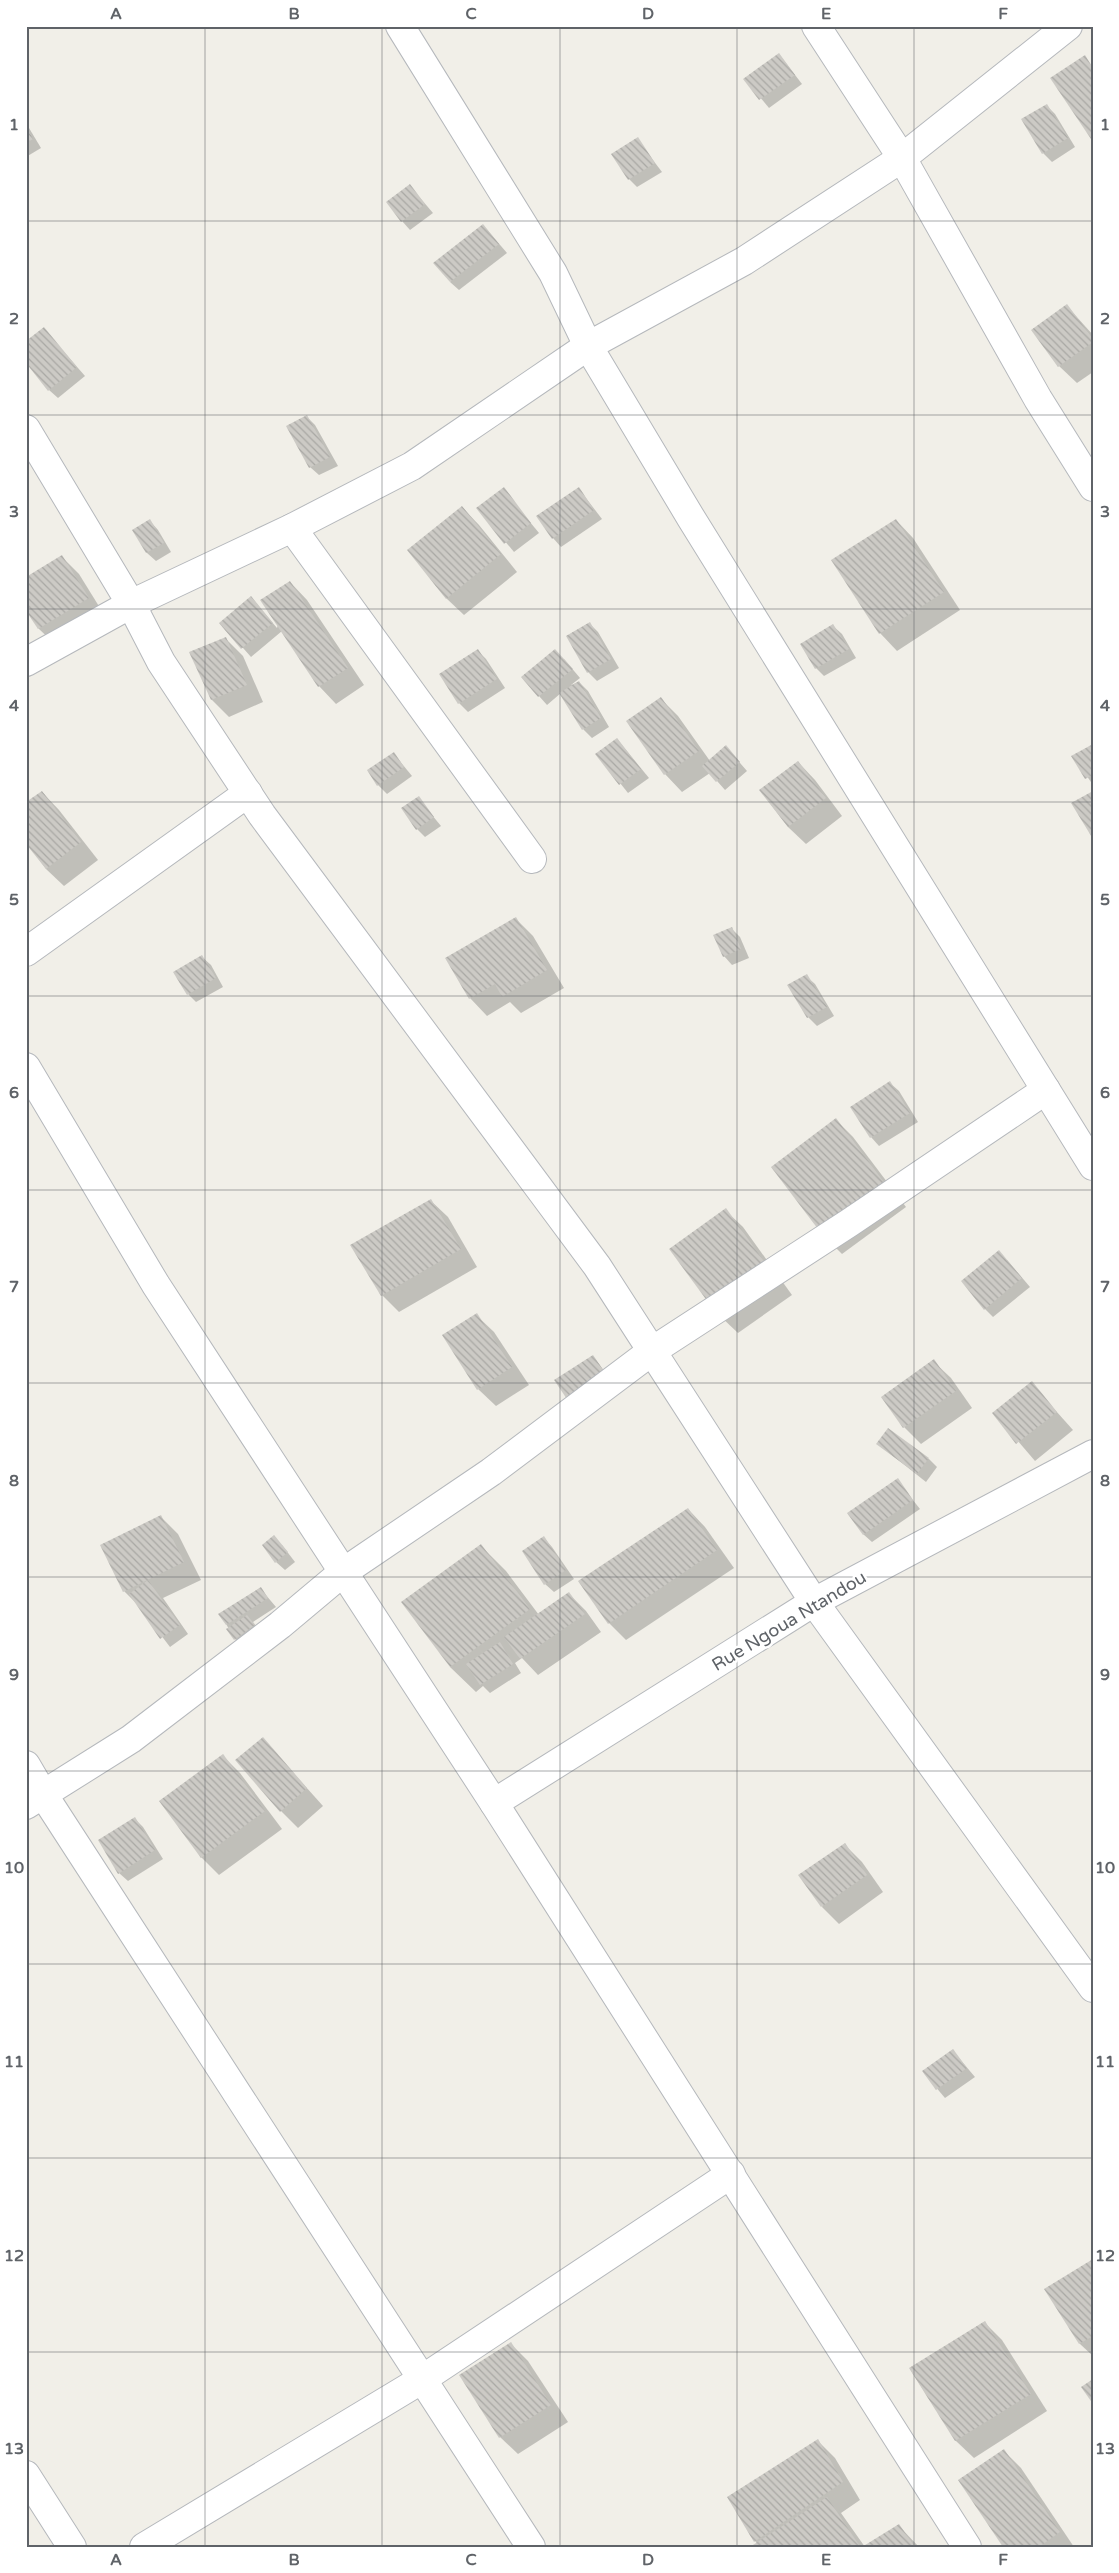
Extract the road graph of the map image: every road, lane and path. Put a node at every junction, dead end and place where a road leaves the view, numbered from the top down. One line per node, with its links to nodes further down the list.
1 (400, 26): 5 (street)
2 (816, 26): 4 (street)
3 (1068, 26): 4 (street)
4 (902, 158): 5 (street); 7 (street)
5 (588, 346): 8 (street); 15 (street)
6 (26, 429): 9 (street)
7 (1093, 487)
8 (292, 528): 9 (street); 12 (street)
9 (130, 604): 10 (street); 11 (street)
10 (26, 662)
11 (248, 793): 13 (street); 17 (street)
12 (532, 859)
13 (26, 952)
14 (26, 1067): 19 (street)
15 (1046, 1090): 16 (street); 17 (street)
16 (1093, 1166)
17 (652, 1351): 19 (street); 20 (street)
18 (1093, 1454): 20 (street, Rue Ngoua Ntandou)
19 (342, 1573): 22 (street); 23 (street)
20 (814, 1602): 23 (street, Rue Ngoua Ntandou); 24 (street)
21 (26, 1765): 22 (street)
22 (34, 1800): 26 (street)
23 (494, 1803): 25 (street)
24 (1093, 1988)
25 (731, 2174): 26 (street); 31 (street)
26 (421, 2380): 29 (street); 30 (street)
27 (26, 2475): 28 (street)
28 (72, 2547)
29 (144, 2547)
30 (531, 2547)
31 (967, 2547)

